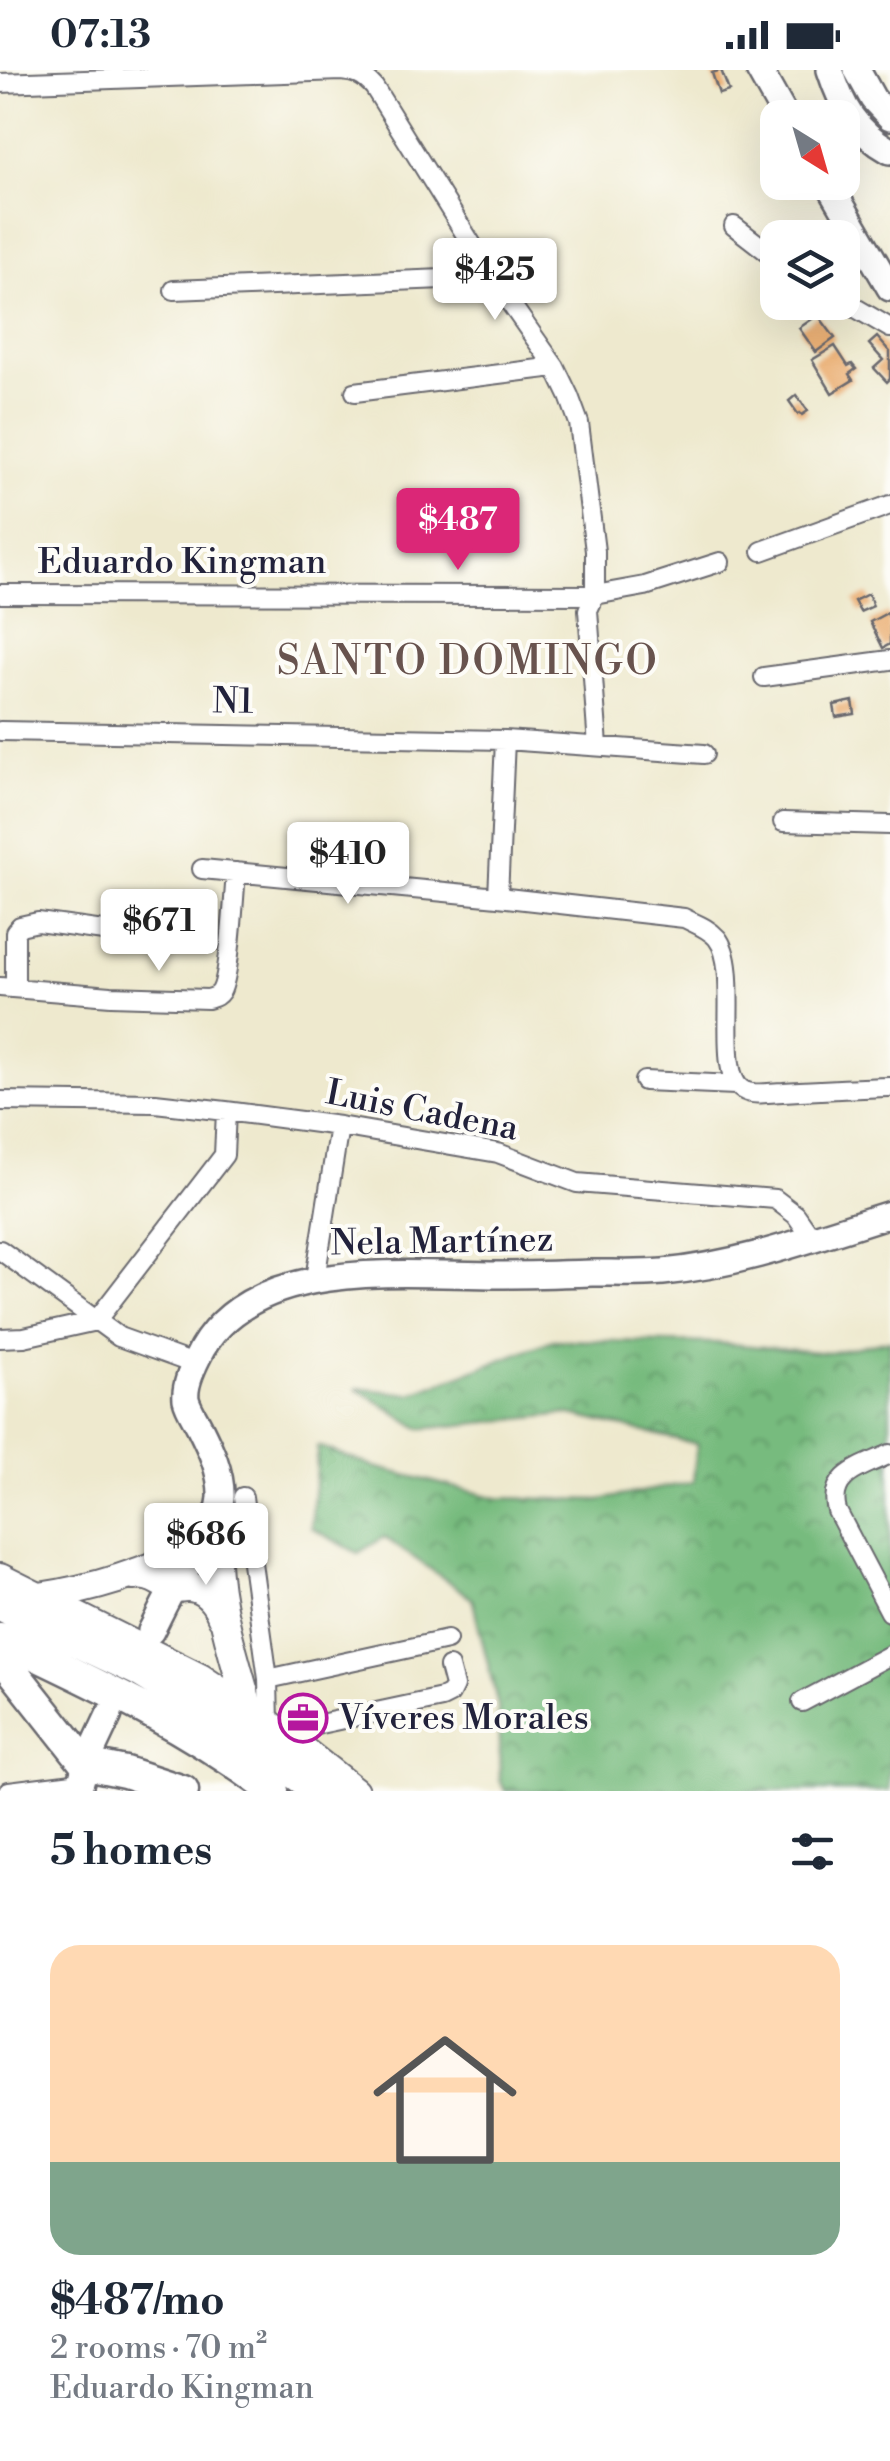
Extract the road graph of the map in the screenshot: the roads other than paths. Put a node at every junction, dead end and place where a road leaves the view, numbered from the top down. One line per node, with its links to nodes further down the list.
1 (760, 70): 6 (main road)
2 (830, 70): 8 (main road)
3 (856, 70): 7 (main road)
4 (330, 72): 5 (street); 12 (street)
5 (0, 83)
6 (776, 100)
7 (890, 117)
8 (890, 150)
9 (839, 200): 13 (main road)
10 (734, 226): 11 (street)
11 (760, 246)
12 (492, 277): 14 (street); 17 (street)
13 (890, 288)
14 (174, 290)
15 (860, 310): 16 (street)
16 (890, 328)
17 (555, 367): 18 (street); 23 (street)
18 (355, 392)
19 (890, 505): 20 (street)
20 (762, 550)
21 (720, 562): 23 (street, Eduardo Kingman)
22 (0, 594): 23 (street, Eduardo Kingman)
23 (595, 596): 28 (street)
24 (890, 660): 25 (street)
25 (764, 677)
26 (0, 730): 27 (street, N1)
27 (505, 740): 28 (street, N1); 34 (street)
28 (598, 746): 29 (street, N1)
29 (704, 754)
30 (783, 822): 31 (street)
31 (890, 825)
32 (202, 869): 33 (street)
33 (236, 872): 34 (street); 36 (street)
34 (498, 897): 38 (street)
35 (111, 932): 36 (street)
36 (8, 987)
37 (644, 1081): 38 (street)
38 (736, 1085): 39 (street)
39 (890, 1086)
40 (0, 1101): 41 (street, Luis Cadena)
41 (226, 1111): 42 (street, Luis Cadena); 47 (street)
42 (338, 1126): 44 (street, Luis Cadena); 46 (street)
43 (890, 1214): 44 (main road, Nela Martínez)
44 (812, 1238): 46 (main road, Nela Martínez)
45 (0, 1250): 47 (street)
46 (316, 1280): 49 (main road, Nela Martínez)
47 (96, 1321): 48 (street); 49 (street)
48 (0, 1338)
49 (194, 1364): 52 (main road)
50 (890, 1454): 59 (street)
51 (243, 1498): 67 (street)
52 (216, 1519): 53 (main road); 60 (main road)
53 (200, 1544): 54 (main road); 56 (main road)
54 (127, 1577): 56 (main road); 57 (main road)
55 (0, 1578): 57 (main road)
56 (173, 1588): 60 (main road); 61 (main road)
57 (39, 1597): 70 (main road)
58 (0, 1604): 75 (highway)
59 (890, 1612)
60 (224, 1623): 70 (main road)
61 (151, 1631)
62 (0, 1638): 74 (highway)
63 (446, 1640): 67 (street)
64 (0, 1655): 71 (highway)
65 (890, 1655): 68 (street)
66 (449, 1667): 70 (street)
67 (268, 1679): 70 (street)
68 (802, 1702)
69 (110, 1716): 71 (main road)
70 (267, 1723): 76 (main road)
71 (82, 1779): 72 (street); 73 (highway)
72 (8, 1791)
73 (183, 1791)
74 (272, 1791)
75 (319, 1791)
76 (354, 1791)

